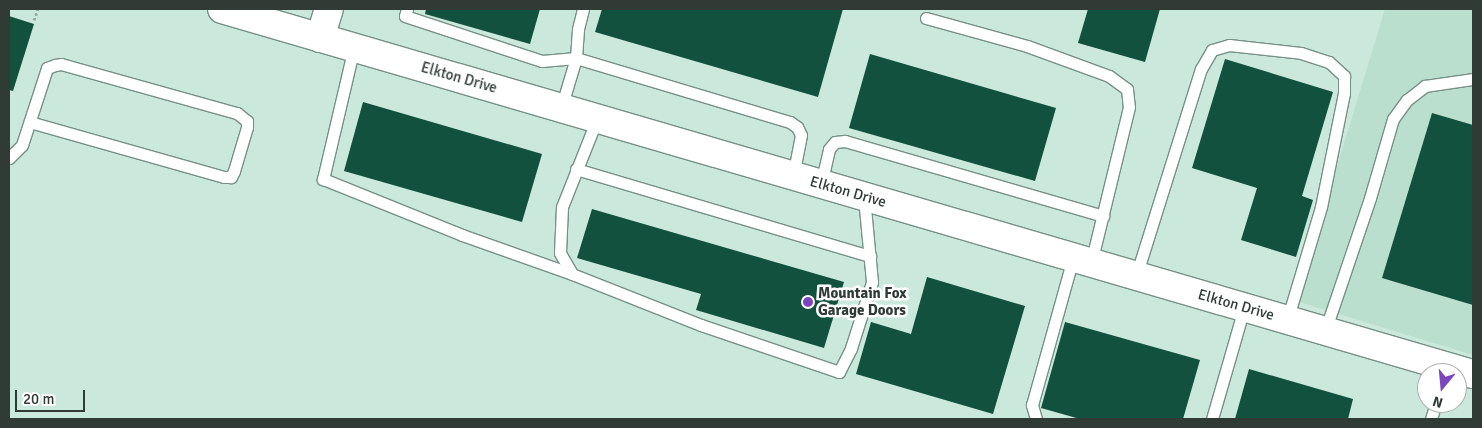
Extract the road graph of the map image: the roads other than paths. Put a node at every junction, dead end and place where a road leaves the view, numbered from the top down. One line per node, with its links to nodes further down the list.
1 (222, 9): 6 (street, Elkton Drive)
2 (329, 9): 6 (street)
3 (407, 9): 8 (lane)
4 (583, 9): 8 (lane)
5 (926, 18): 18 (lane)
6 (320, 38): 7 (street, Elkton Drive)
7 (354, 47): 10 (street, Elkton Drive); 21 (lane)
8 (576, 58): 10 (lane); 15 (lane)
9 (1473, 80): 25 (lane)
10 (561, 108): 11 (street, Elkton Drive)
11 (597, 119): 14 (lane); 15 (street, Elkton Drive)
12 (30, 122): 12 (lane); 13 (lane)
13 (9, 158)
14 (576, 169): 19 (lane); 21 (lane)
15 (793, 176): 16 (street, Elkton Drive)
16 (821, 184): 17 (street, Elkton Drive); 18 (lane)
17 (864, 197): 19 (lane); 20 (street, Elkton Drive)
18 (1103, 216): 20 (lane)
19 (870, 256): 21 (lane)
20 (1082, 260): 22 (street, Elkton Drive); 27 (lane)
21 (572, 274)
22 (1136, 276): 23 (street, Elkton Drive); 24 (lane)
23 (1244, 308): 24 (street, Elkton Drive); 28 (lane)
24 (1286, 320): 25 (street, Elkton Drive)
25 (1325, 331): 26 (street, Elkton Drive)
26 (1427, 363)
27 (1036, 419)
28 (1212, 419)

